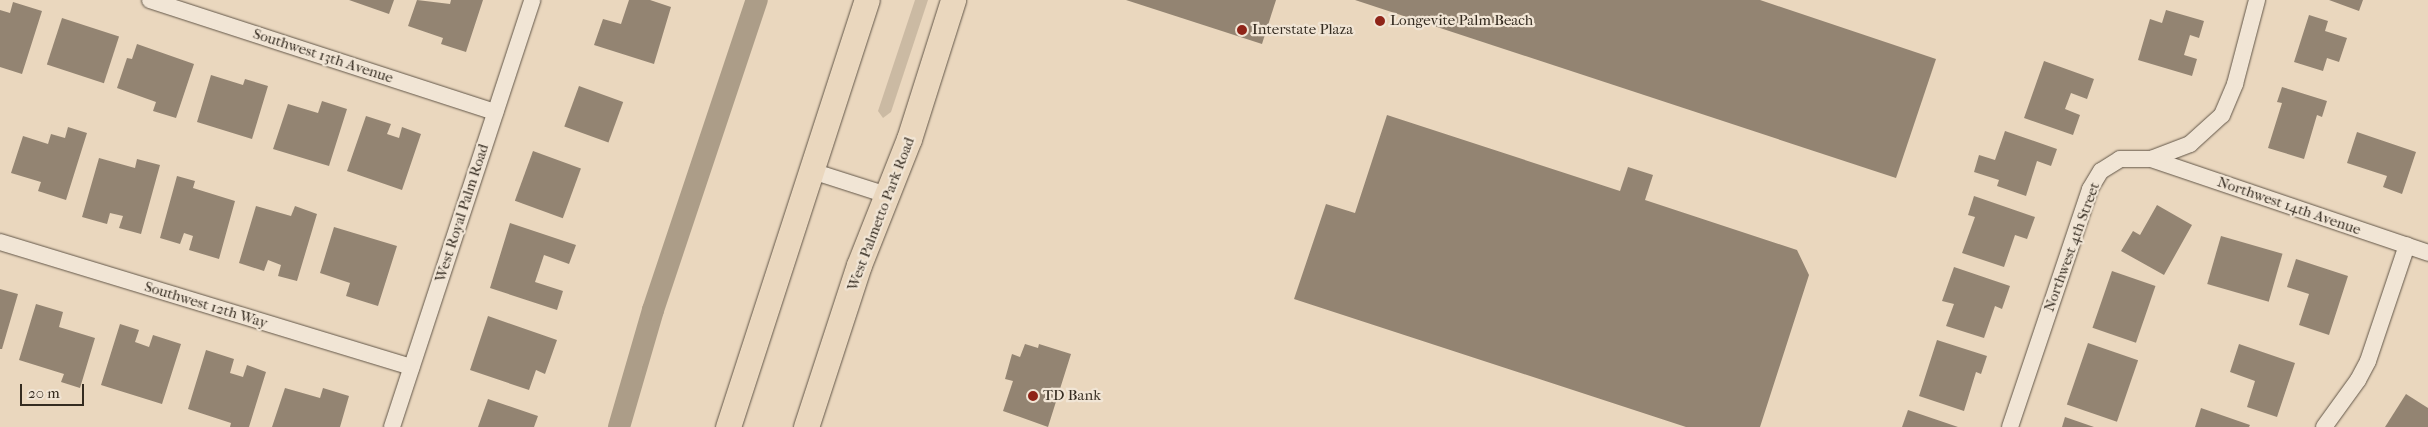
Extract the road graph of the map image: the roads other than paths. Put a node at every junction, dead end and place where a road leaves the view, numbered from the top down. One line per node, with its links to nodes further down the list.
1 (150, 0): 6 (street, Southwest 13th Avenue)
2 (532, 0): 6 (street, West Royal Palm Road)
3 (868, 0): 8 (main road)
4 (953, 0): 9 (main road, West Palmetto Park Road)
5 (2257, 0): 7 (street, Northwest 4th Street)
6 (496, 112): 13 (street, West Royal Palm Road)
7 (2151, 159): 11 (street, Northwest 14th Avenue); 17 (street, Northwest 4th Street)
8 (812, 170): 9 (street); 15 (main road)
9 (887, 195): 16 (main road, West Palmetto Park Road)
10 (0, 242): 13 (street, Southwest 12th Way)
11 (2406, 246): 12 (street, Northwest 14th Avenue); 18 (street)
12 (2428, 253)
13 (411, 367): 14 (street, West Royal Palm Road)
14 (392, 427)
15 (728, 427)
16 (806, 427)
17 (2010, 427)
18 (2324, 427)

